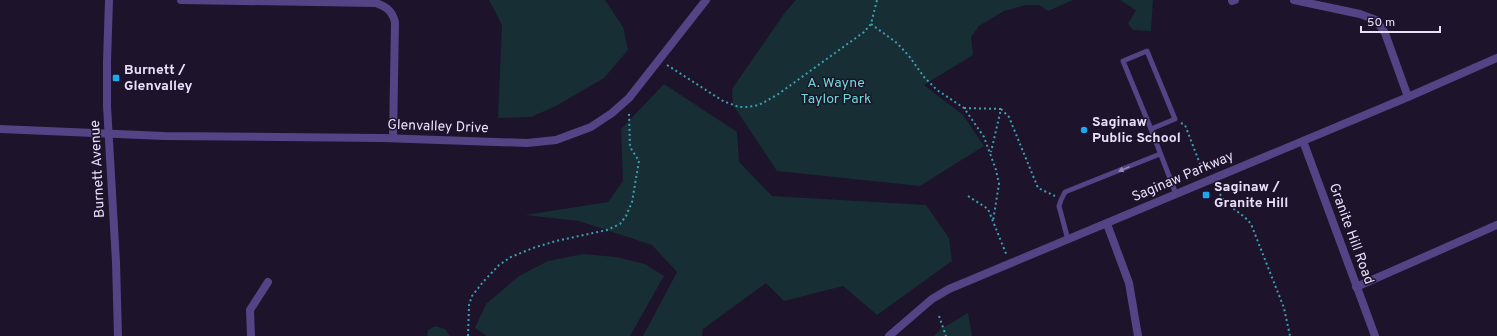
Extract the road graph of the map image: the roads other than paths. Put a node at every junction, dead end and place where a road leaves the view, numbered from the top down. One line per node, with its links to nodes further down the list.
1 (109, 0): 10 (street, Burnett Avenue)
2 (181, 0): 5 (street)
3 (706, 0): 11 (street, Glenvalley Drive)
4 (1294, 0): 7 (street)
5 (287, 1): 11 (street)
6 (1497, 58): 7 (street, Saginaw Parkway)
7 (1408, 97): 12 (street, Saginaw Parkway)
8 (0, 129): 10 (street, Glenvalley Drive)
9 (1151, 129): 9 (lane); 13 (lane)
10 (109, 134): 11 (street, Glenvalley Drive); 20 (street, Burnett Avenue)
11 (393, 138)
12 (1303, 141): 14 (street, Saginaw Parkway); 19 (street, Granite Hill Road)
13 (1160, 154): 14 (lane); 17 (lane, one-way to 17)
14 (1176, 194): 15 (street, Saginaw Parkway)
15 (1107, 224): 17 (street, Saginaw Parkway); 23 (street)
16 (1497, 225): 19 (street)
17 (1068, 240): 22 (street, Saginaw Parkway)
18 (268, 282): 21 (street)
19 (1356, 287): 24 (street, Granite Hill Road)
20 (118, 336)
21 (251, 336)
22 (889, 336)
23 (1138, 336)
24 (1375, 336)

